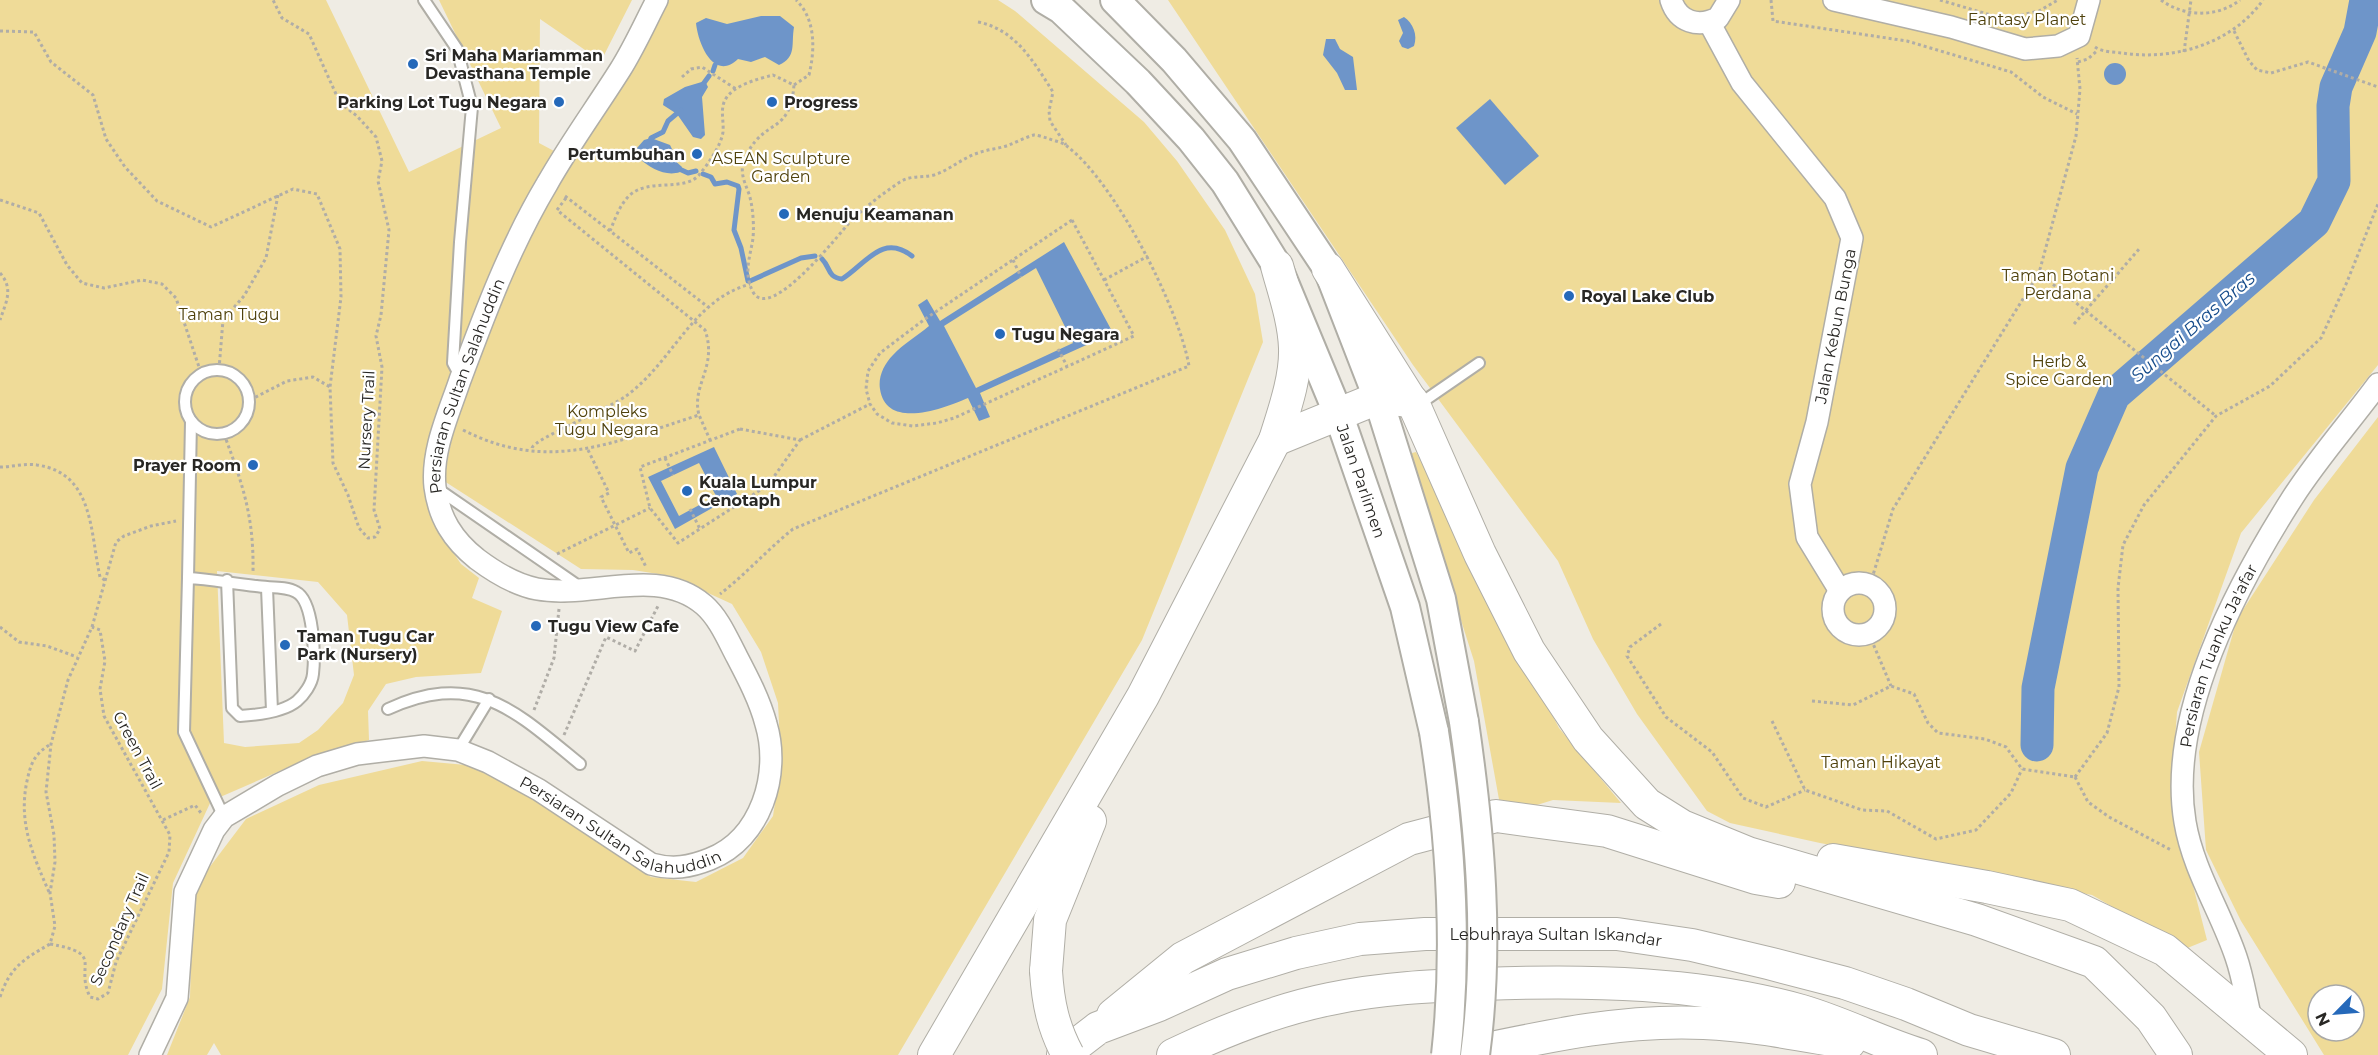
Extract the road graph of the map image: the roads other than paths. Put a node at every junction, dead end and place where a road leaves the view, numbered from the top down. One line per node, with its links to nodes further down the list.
1 (424, 0): 13 (lane)
2 (657, 0): 13 (street, Persiaran Sultan Salahuddin)
3 (1046, 0): 10 (street, Jalan Parlimen)
4 (1115, 0): 11 (street)
5 (1671, 0): 9 (street)
6 (1729, 0): 9 (street)
7 (1834, 0): 8 (street)
8 (2089, 0)
9 (1709, 22): 25 (street, Jalan Kebun Bunga)
10 (1277, 266): 17 (street, Jalan Parlimen); 19 (main road)
11 (1328, 269): 15 (street); 16 (main road)
12 (1479, 363): 16 (lane)
13 (461, 378): 20 (street, Persiaran Sultan Salahuddin)
14 (2378, 384): 37 (street, Persiaran Tuanku Ja'afar)
15 (1378, 398): 16 (main road); 17 (main road); 26 (street)
16 (1413, 404): 35 (main road)
17 (1338, 413): 19 (main road); 27 (street, Jalan Parlimen)
18 (191, 422): 18 (lane); 21 (lane)
19 (1275, 440): 28 (main road)
20 (435, 487): 24 (lane); 24 (street, Persiaran Sultan Salahuddin)
21 (188, 578): 22 (lane); 34 (lane)
22 (227, 580): 23 (lane); 31 (lane)
23 (267, 588): 31 (lane); 31 (lane)
24 (583, 589): 32 (street, Persiaran Sultan Salahuddin)
25 (1840, 591): 25 (street)
26 (1441, 599): 27 (street); 49 (street, bridge)
27 (1405, 607): 47 (street, Jalan Parlimen, bridge)
28 (1143, 696): 43 (main road); 45 (main road, bridge)
29 (489, 699): 30 (lane); 32 (lane); 33 (lane)
30 (388, 709)
31 (272, 711)
32 (459, 750): 34 (street, Persiaran Sultan Salahuddin)
33 (580, 764)
34 (219, 824): 42 (street)
35 (1748, 853): 36 (main road); 38 (main road)
36 (1977, 920): 40 (main road); 51 (main road)
37 (2236, 958): 38 (street); 39 (street, Persiaran Tuanku Ja'afar)
38 (2219, 993): 39 (main road)
39 (2251, 1019): 52 (main road)
40 (1098, 1028): 44 (main road, Lebuhraya Sultan Iskandar); 50 (main road, Lebuhraya Sultan Iskandar)
41 (1917, 1054): 46 (main road); 48 (main road)
42 (150, 1055)
43 (934, 1055)
44 (1063, 1055)
45 (1068, 1055)
46 (1173, 1055)
47 (1446, 1055)
48 (1458, 1055)
49 (1475, 1055)
50 (2054, 1055)
51 (2176, 1055)
52 (2291, 1055)

